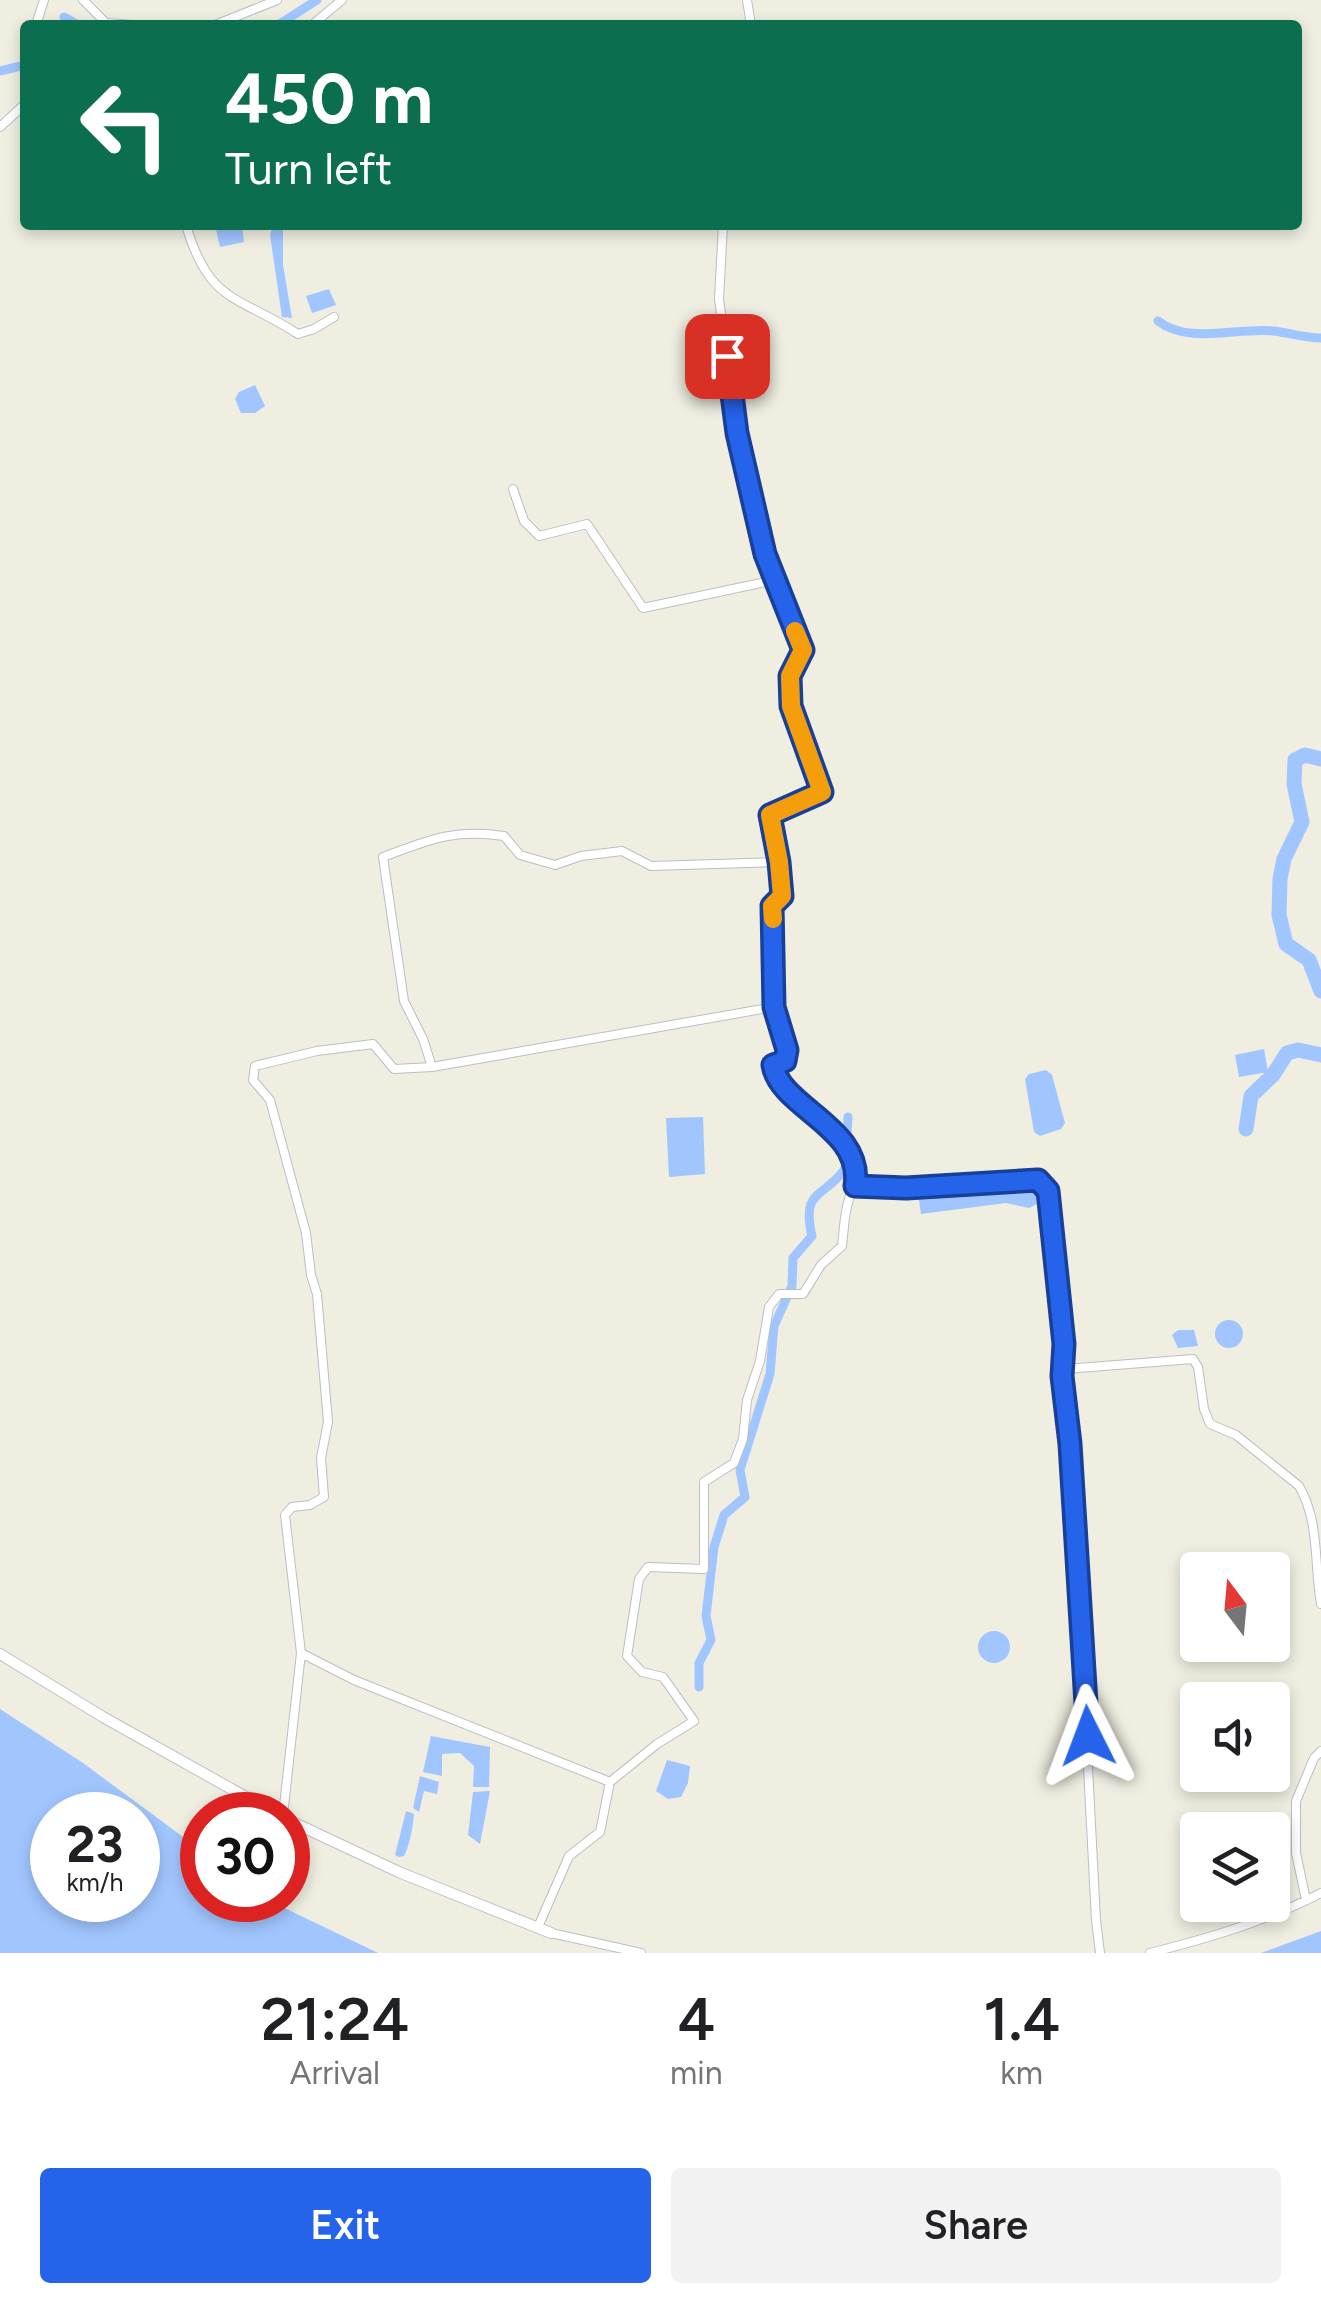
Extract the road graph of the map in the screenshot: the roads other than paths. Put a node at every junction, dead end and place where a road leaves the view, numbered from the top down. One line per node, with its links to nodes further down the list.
1 (84, 0): 4 (street)
2 (277, 0): 5 (street)
3 (342, 0): 6 (street)
4 (103, 20)
5 (227, 20)
6 (318, 20)
7 (20, 109): 8 (street)
8 (0, 127)
9 (187, 230): 11 (street)
10 (723, 230): 13 (street)
11 (334, 316)
12 (513, 489): 13 (street)
13 (775, 580): 14 (street)
14 (779, 862): 15 (street); 16 (street)
15 (774, 1007): 16 (street); 17 (street)
16 (432, 1068): 20 (street)
17 (855, 1186): 18 (street); 23 (street)
18 (1064, 1369): 19 (street); 32 (street)
19 (1321, 1604)
20 (300, 1653): 23 (street); 25 (street)
21 (0, 1654): 24 (street)
22 (1321, 1751): 28 (street)
23 (610, 1782): 29 (street)
24 (238, 1792)
25 (286, 1792)
26 (310, 1830): 29 (street)
27 (1321, 1892): 28 (street)
28 (1306, 1900): 33 (street)
29 (538, 1927): 30 (street)
30 (552, 1933): 31 (street)
31 (640, 1953)
32 (1100, 1953)
33 (1150, 1953)

